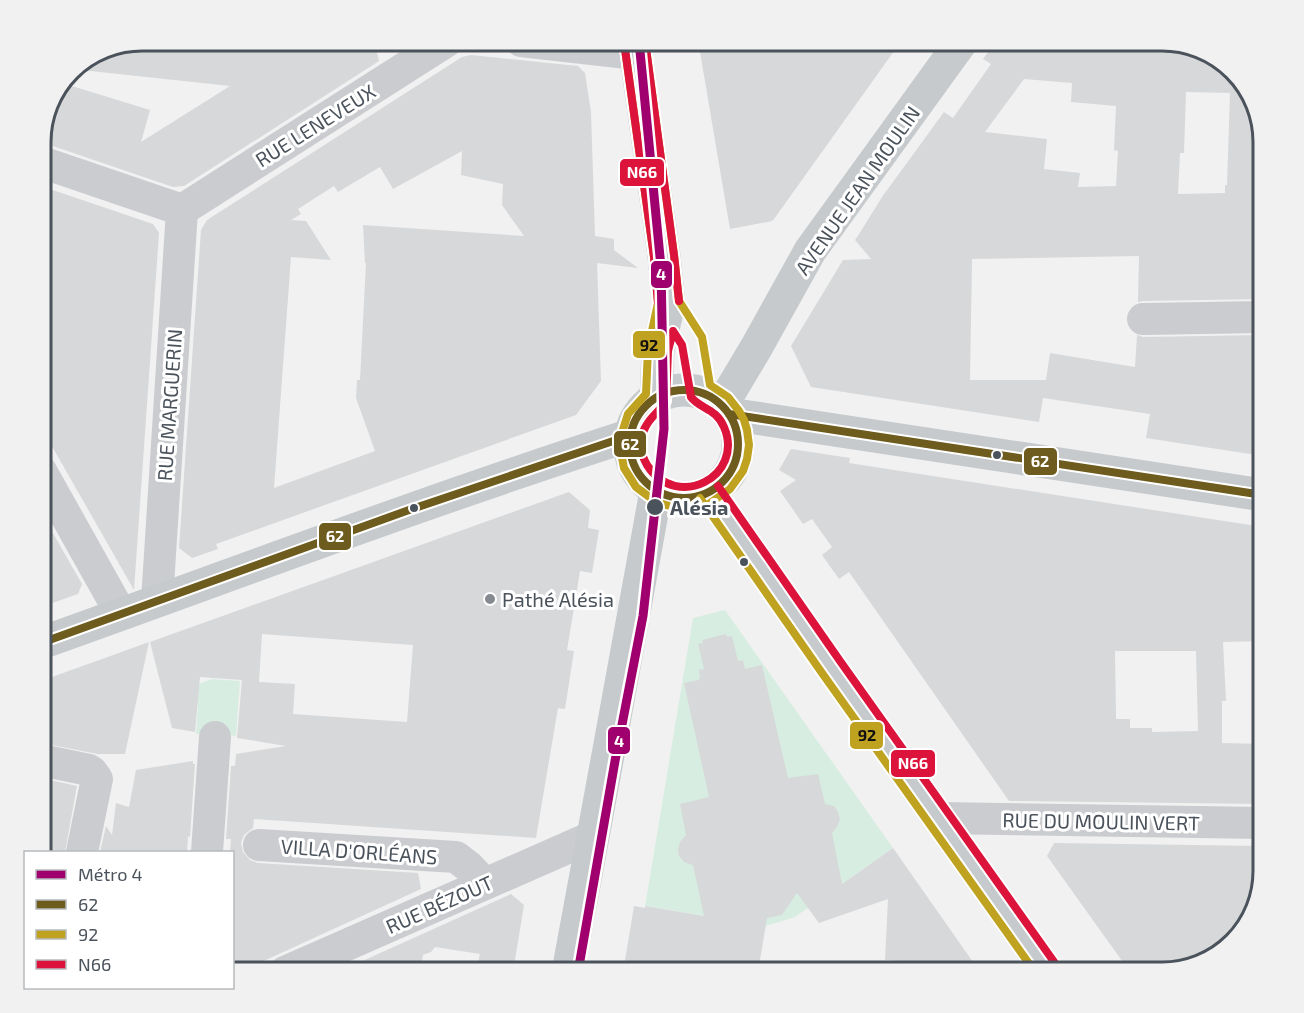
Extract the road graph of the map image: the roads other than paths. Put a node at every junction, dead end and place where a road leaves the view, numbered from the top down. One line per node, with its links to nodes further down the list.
1 (430, 51): 5 (street, RUE LENEVEUX)
2 (636, 51): 8 (main road)
3 (954, 51): 9 (main road, AVENUE JEAN MOULIN)
4 (51, 165): 5 (street)
5 (182, 210): 15 (street, RUE MARGUERIN)
6 (1253, 316): 7 (street)
7 (1143, 319)
8 (656, 398): 9 (main road); 10 (main road)
9 (726, 410): 13 (main road); 14 (main road)
10 (631, 435): 12 (main road); 15 (main road)
11 (51, 489): 16 (street)
12 (656, 491): 13 (main road); 22 (main road)
13 (710, 492): 20 (main road)
14 (1253, 493)
15 (157, 601): 16 (main road)
16 (121, 614): 17 (main road)
17 (51, 639)
18 (215, 737): 25 (street)
19 (51, 762): 24 (street)
20 (939, 818): 21 (street, RUE DU MOULIN VERT); 29 (main road)
21 (1253, 824)
22 (592, 837): 26 (street, RUE BÉZOUT); 28 (main road)
23 (259, 845): 26 (street, VILLA D'ORLÉANS)
24 (82, 851)
25 (207, 851)
26 (485, 884): 27 (street, RUE BÉZOUT)
27 (308, 962)
28 (570, 962)
29 (1041, 962)

